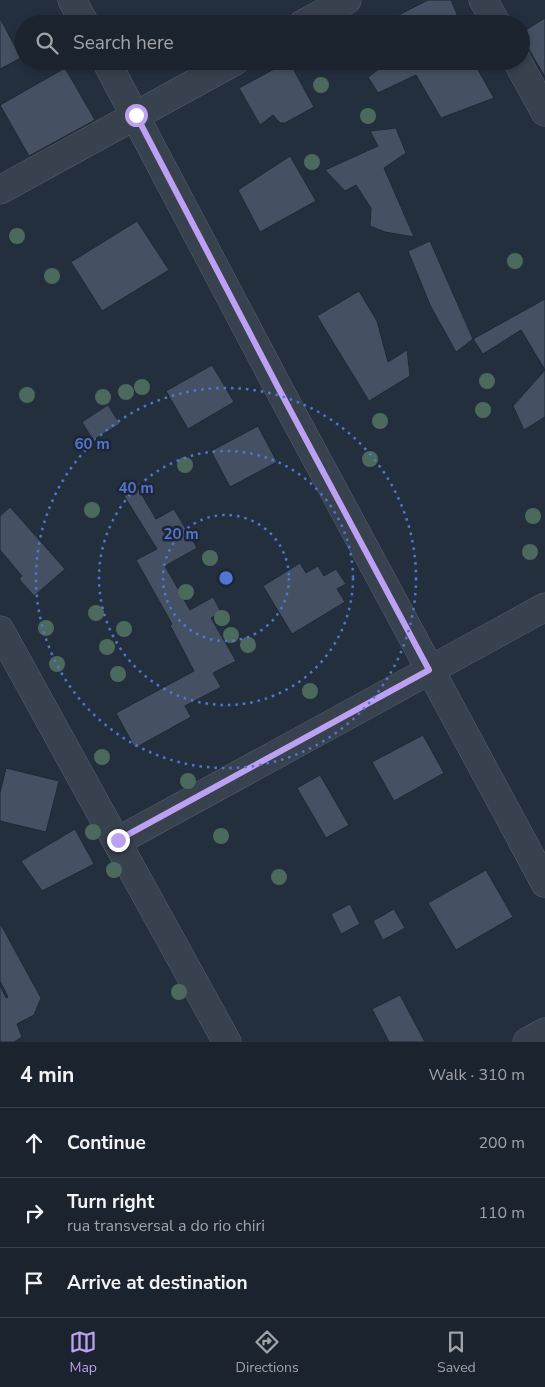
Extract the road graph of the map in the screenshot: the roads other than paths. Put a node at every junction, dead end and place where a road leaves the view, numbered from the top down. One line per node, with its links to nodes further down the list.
1 (72, 0): 4 (street)
2 (346, 0): 5 (street)
3 (483, 0): 6 (street)
4 (81, 15)
5 (319, 15)
6 (491, 15)
7 (111, 70): 11 (street)
8 (218, 70): 11 (street)
9 (522, 70): 10 (street)
10 (545, 112)
11 (136, 115): 12 (street); 15 (street)
12 (0, 190)
13 (545, 607): 15 (street)
14 (0, 630): 16 (street)
15 (429, 670): 16 (street); 17 (street)
16 (118, 840): 19 (street)
17 (545, 883)
18 (545, 1032): 20 (street)
19 (227, 1042)
20 (527, 1042)

